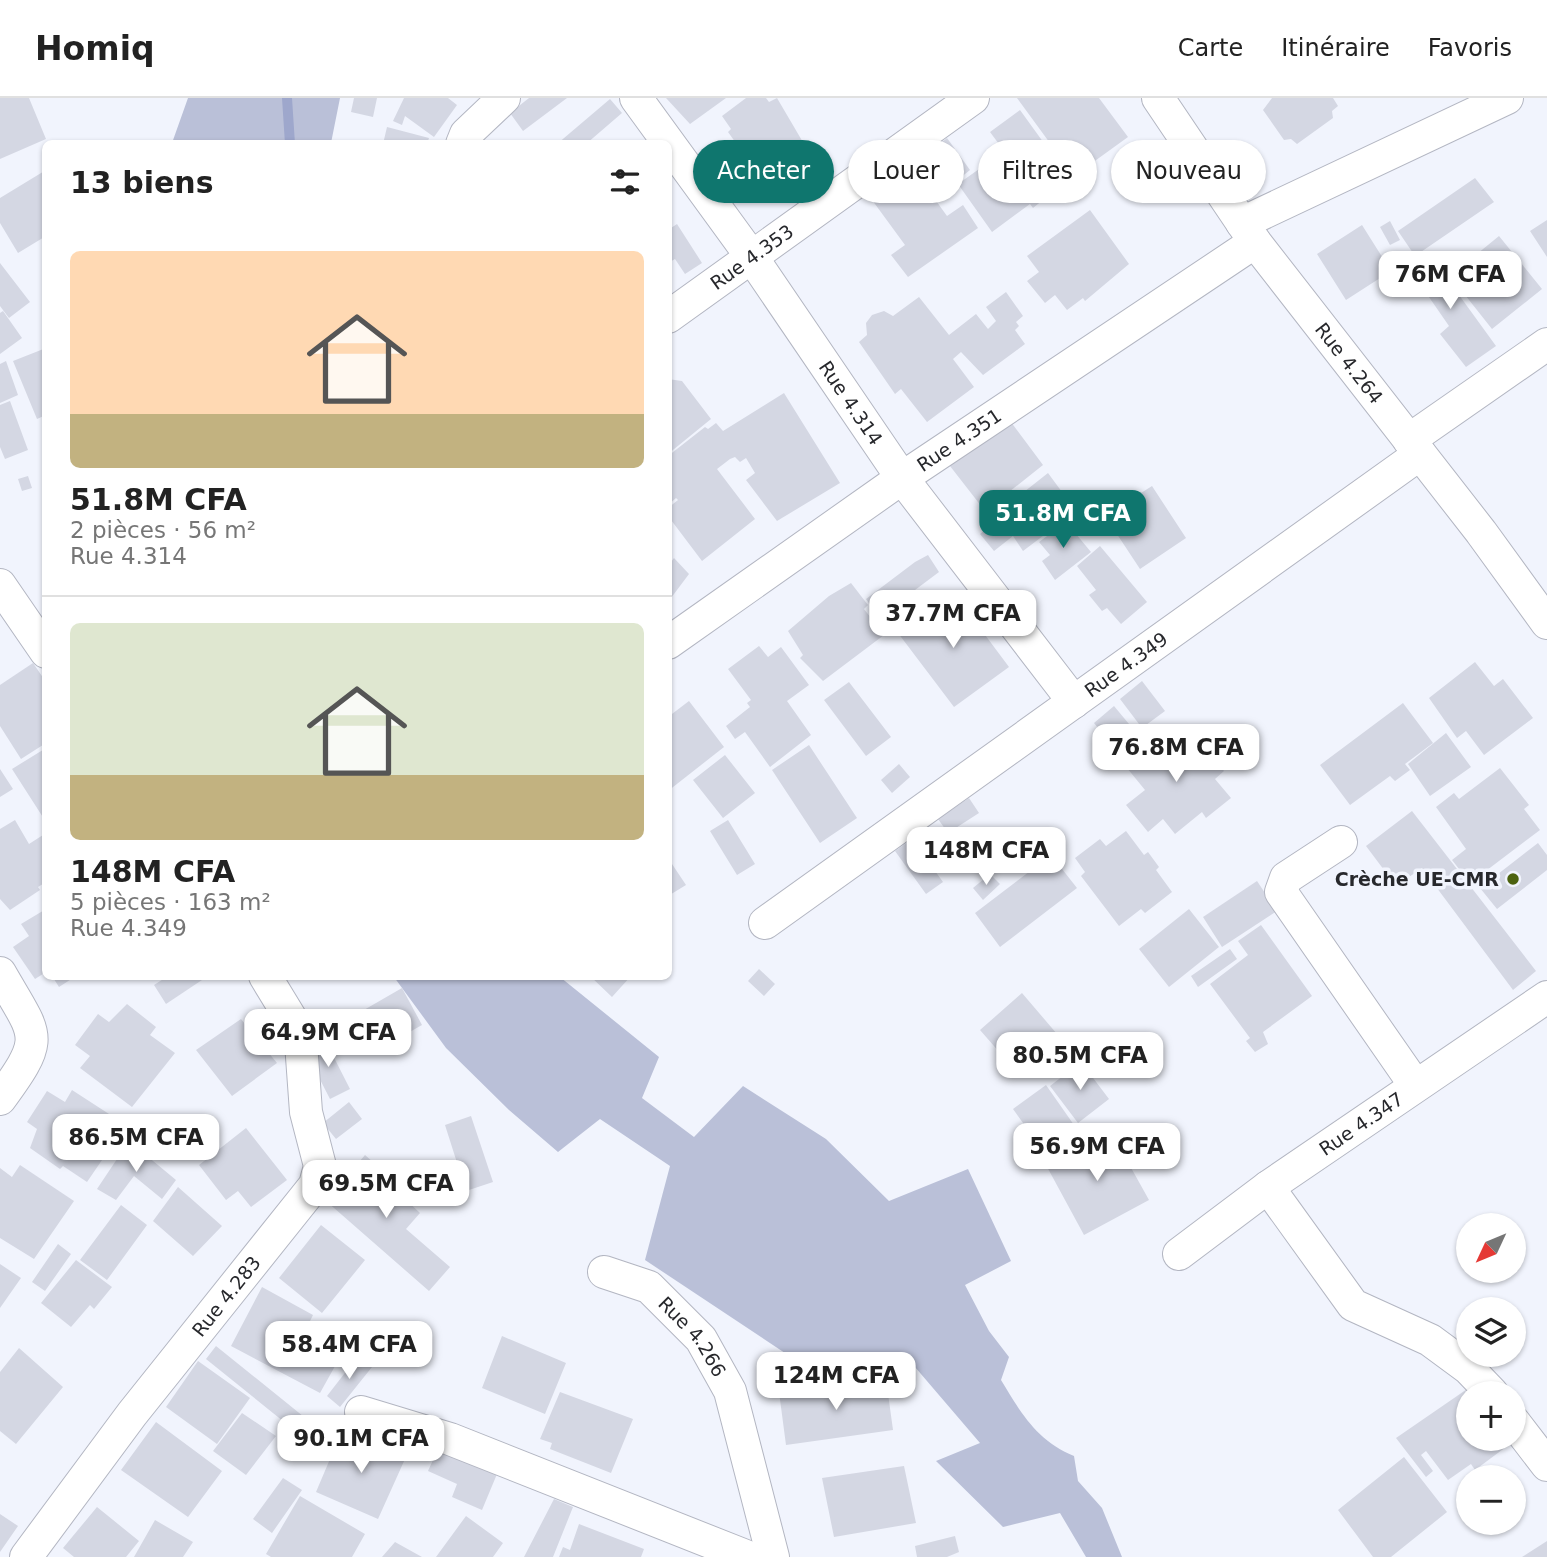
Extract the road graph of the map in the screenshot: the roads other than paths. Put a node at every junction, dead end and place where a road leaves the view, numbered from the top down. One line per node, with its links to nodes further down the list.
1 (504, 98): 6 (street)
2 (636, 98): 7 (street, Rue 4.314)
3 (973, 98): 10 (street, Rue 4.353)
4 (1158, 98): 9 (street, Rue 4.264)
5 (1507, 98): 9 (street, Rue 4.351)
6 (464, 140)
7 (667, 140)
8 (672, 147): 10 (street, Rue 4.314)
9 (1249, 232): 13 (street, Rue 4.264); 14 (street, Rue 4.351)
10 (751, 256): 11 (street, Rue 4.353); 14 (street, Rue 4.314)
11 (672, 314)
12 (1547, 344): 13 (street, Rue 4.349)
13 (1414, 447): 16 (street, Rue 4.264); 19 (street, Rue 4.349)
14 (902, 478): 17 (street, Rue 4.351); 19 (street, Rue 4.314)
15 (0, 585): 18 (street)
16 (1547, 623)
17 (672, 640)
18 (42, 646)
19 (1074, 702): 21 (street, Rue 4.349)
20 (1341, 842): 25 (street)
21 (765, 923)
22 (0, 973): 26 (street)
23 (268, 980): 34 (street, Rue 4.283)
24 (1547, 997): 25 (street, Rue 4.347)
25 (1415, 1085): 27 (street, Rue 4.347)
26 (0, 1100)
27 (1268, 1187): 28 (street, Rue 4.347); 30 (street)
28 (1179, 1254)
29 (604, 1272): 36 (street, Rue 4.266)
30 (1480, 1381)
31 (361, 1412): 35 (street)
32 (1526, 1438): 33 (street)
33 (1547, 1465)
34 (26, 1557)
35 (748, 1557)
36 (774, 1557)

